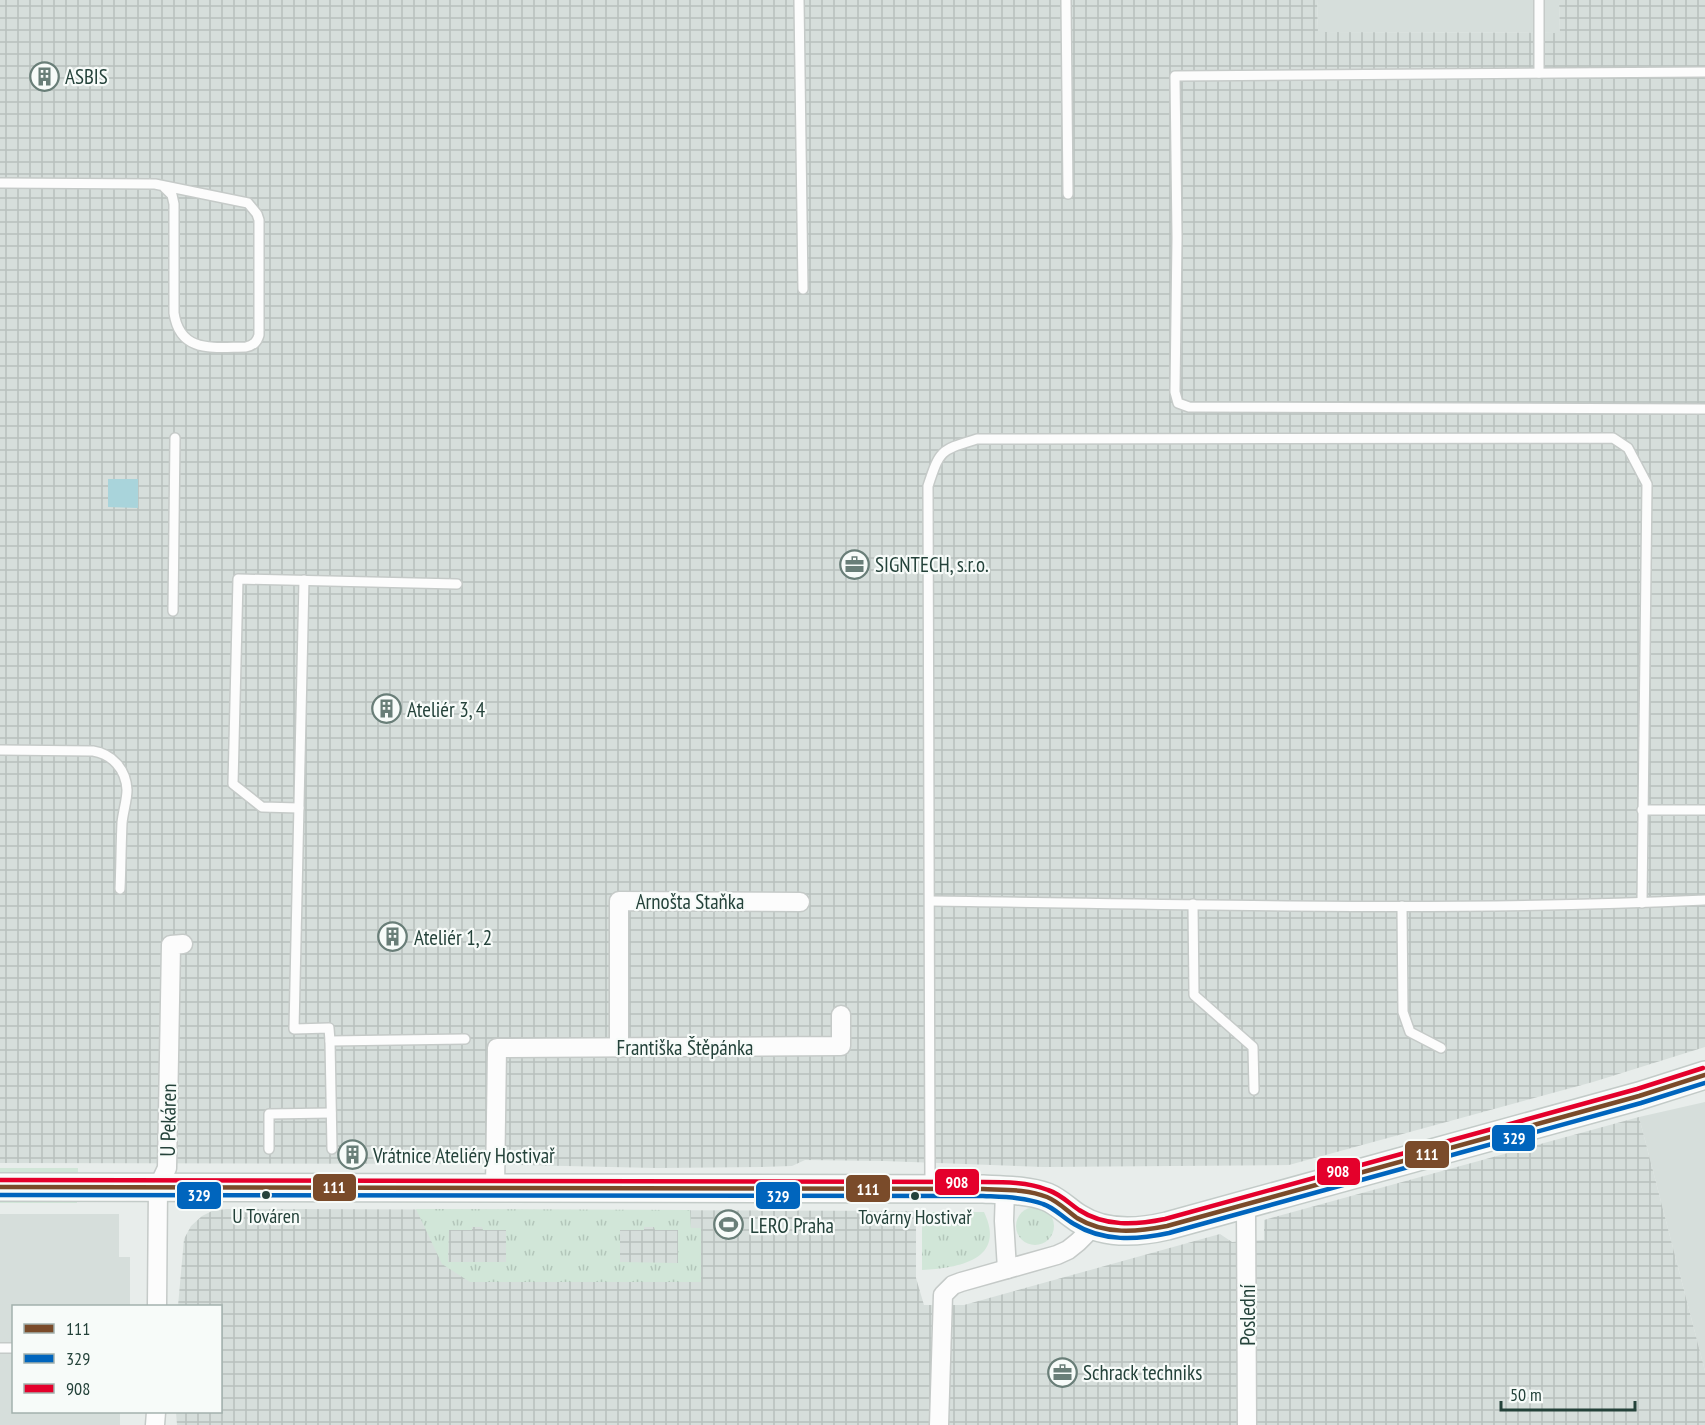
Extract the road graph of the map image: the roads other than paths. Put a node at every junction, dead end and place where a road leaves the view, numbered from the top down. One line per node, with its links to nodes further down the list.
1 (799, 0): 9 (lane)
2 (1066, 0): 8 (lane)
3 (1539, 0): 5 (lane)
4 (1705, 72): 5 (lane)
5 (1539, 73): 10 (lane)
6 (0, 183): 7 (lane)
7 (163, 186): 7 (lane)
8 (1068, 194)
9 (803, 289)
10 (1705, 409)
11 (175, 438): 14 (lane)
12 (304, 580): 13 (lane); 16 (lane); 16 (lane)
13 (458, 584)
14 (173, 611)
15 (0, 750): 19 (lane)
16 (299, 808): 29 (lane)
17 (1642, 810): 18 (lane); 22 (lane); 23 (lane)
18 (1705, 810)
19 (120, 889)
20 (1705, 900): 23 (lane)
21 (800, 902): 30 (street, Arnošta Staňka)
22 (931, 902): 24 (lane); 40 (lane)
23 (1642, 903): 25 (lane)
24 (1193, 904): 25 (lane); 33 (lane)
25 (1401, 906): 31 (lane)
26 (183, 944): 38 (street, U Pekáren)
27 (841, 1015): 30 (street, Františka Štěpánka)
28 (465, 1039): 29 (lane)
29 (330, 1041): 34 (lane)
30 (619, 1048): 39 (street, Františka Štěpánka)
31 (1441, 1048)
32 (1705, 1075): 42 (street)
33 (1254, 1090)
34 (331, 1113): 35 (lane); 36 (lane)
35 (269, 1149)
36 (332, 1149)
37 (0, 1187): 38 (street)
38 (158, 1187): 39 (street); 45 (street, U Pekáren)
39 (495, 1188): 40 (street)
40 (930, 1188): 41 (street)
41 (1005, 1190): 43 (street); 44 (street)
42 (1246, 1204): 43 (street); 47 (street, Poslední)
43 (1090, 1225): 44 (street)
44 (1007, 1269): 46 (street)
45 (157, 1305)
46 (939, 1425)
47 (1247, 1425)

